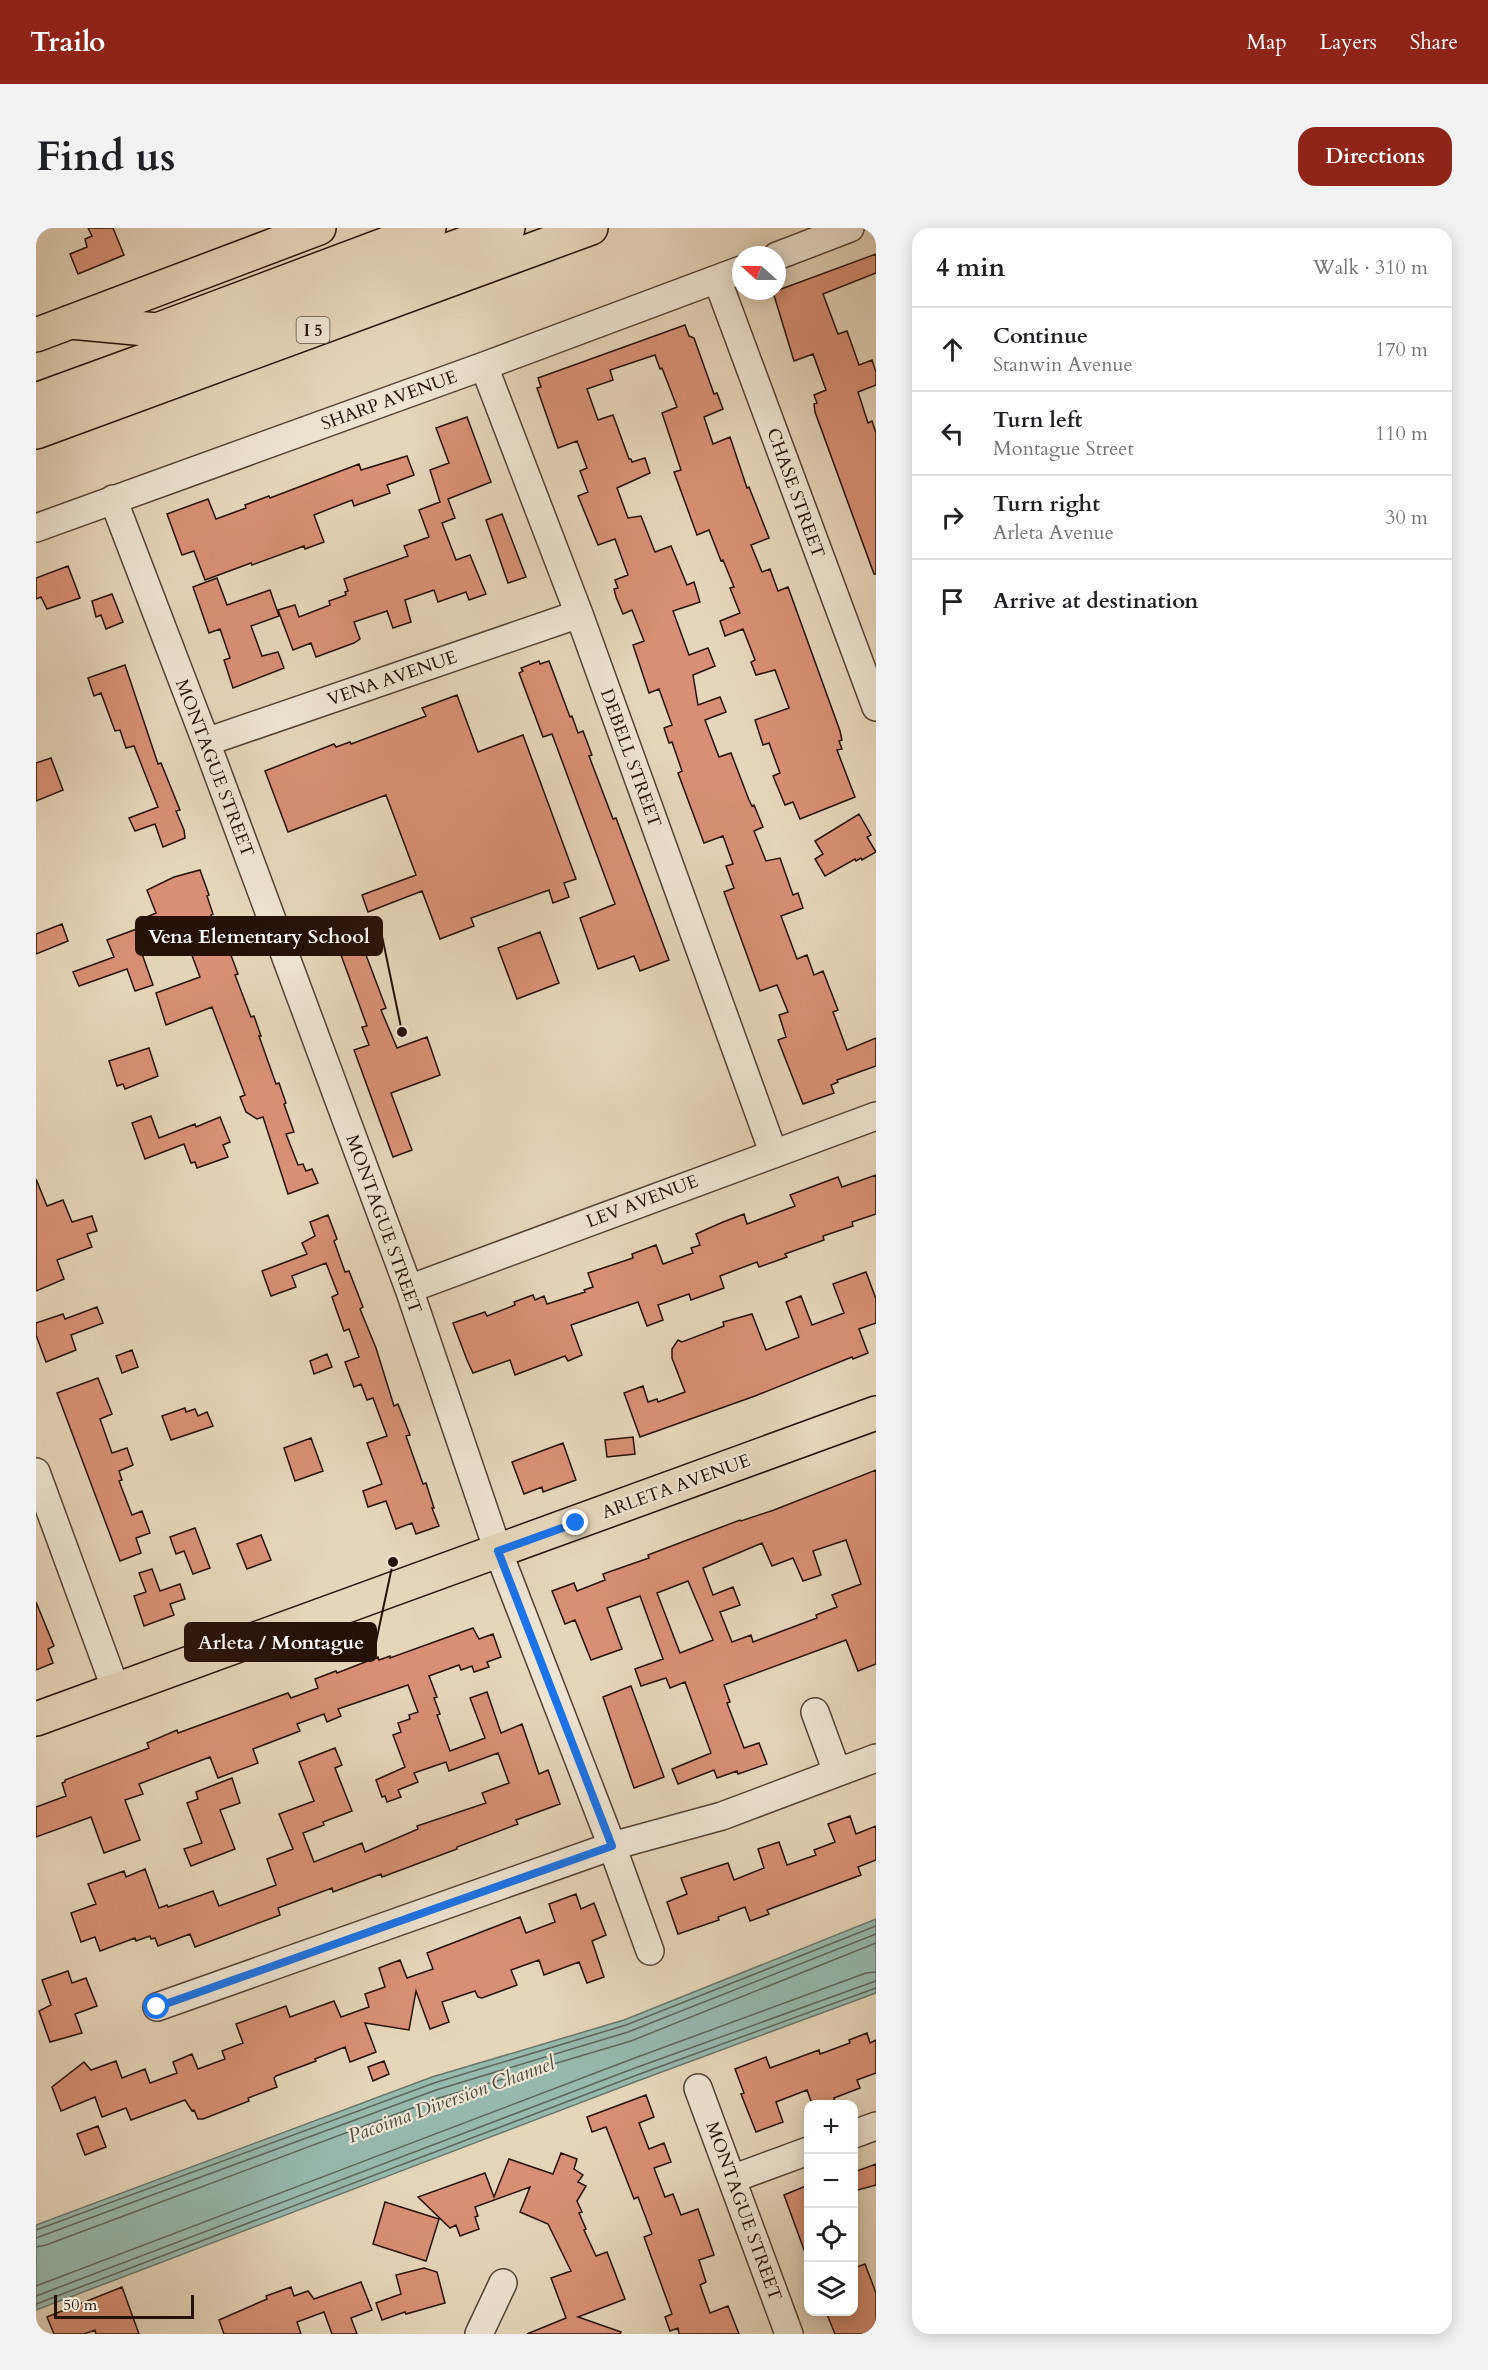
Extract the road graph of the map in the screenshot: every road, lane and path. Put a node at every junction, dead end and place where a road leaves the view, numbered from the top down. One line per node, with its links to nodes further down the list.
1 (319, 228): 8 (main road)
2 (429, 228): 8 (main road)
3 (508, 228): 11 (main road)
4 (591, 228): 12 (main road, I 5)
5 (850, 228): 6 (street)
6 (786, 253)
7 (729, 274): 10 (street, SHARP AVENUE); 16 (street, CHASE STREET)
8 (70, 322): 9 (main road)
9 (36, 335)
10 (484, 366): 13 (street, SHARP AVENUE); 15 (street, DEBELL STREET)
11 (36, 400)
12 (36, 432)
13 (113, 499): 14 (street, SHARP AVENUE); 17 (street, MONTAGUE STREET)
14 (36, 528)
15 (579, 614): 17 (street, VENA AVENUE); 19 (street, DEBELL STREET)
16 (876, 707)
17 (206, 742): 20 (street, MONTAGUE STREET)
18 (876, 1116): 19 (street, LEV AVENUE)
19 (773, 1152): 20 (street, LEV AVENUE)
20 (409, 1289): 23 (street, MONTAGUE STREET)
21 (876, 1413): 23 (main road, ARLETA AVENUE)
22 (36, 1472): 24 (street)
23 (498, 1551): 24 (main road, ARLETA AVENUE); 29 (street, MONTAGUE STREET)
24 (116, 1690): 26 (main road, ARLETA AVENUE)
25 (815, 1712): 28 (street)
26 (36, 1719)
27 (876, 1758): 28 (street)
28 (837, 1772): 29 (street)
29 (612, 1846): 30 (street, MONTAGUE STREET); 31 (street)
30 (650, 1951)
31 (157, 2007)
32 (698, 2088): 36 (street, MONTAGUE STREET)
33 (876, 2126): 34 (street)
34 (858, 2133)
35 (804, 2152): 36 (street)
36 (732, 2179): 39 (street, MONTAGUE STREET)
37 (503, 2283): 38 (street)
38 (479, 2334)
39 (789, 2334)

